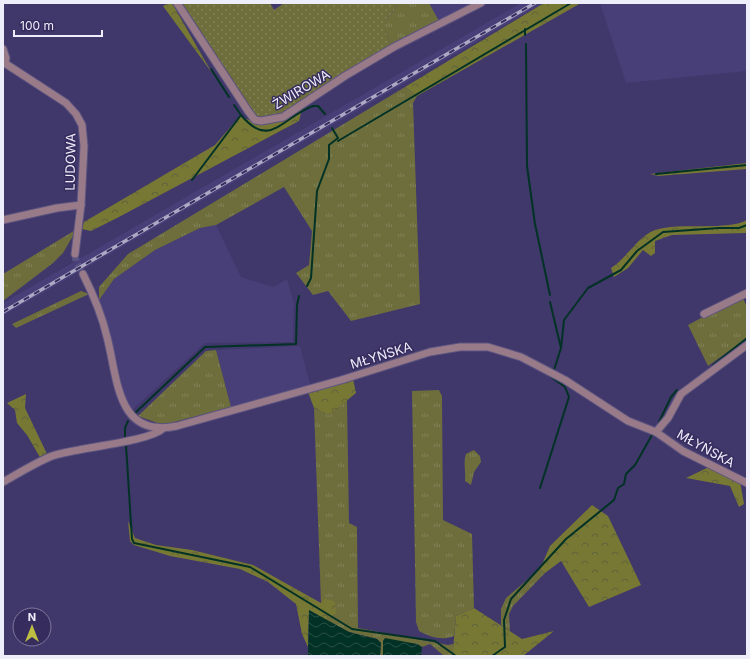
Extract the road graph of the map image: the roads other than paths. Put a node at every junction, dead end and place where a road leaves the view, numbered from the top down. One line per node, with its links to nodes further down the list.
1 (177, 3): 2 (street, ŻWIROWA)
2 (481, 3)
3 (3, 49): 4 (street)
4 (4, 63): 5 (street, LUDOWA)
5 (81, 205): 6 (street); 7 (street, LUDOWA)
6 (3, 220)
7 (75, 254)
8 (83, 274): 12 (street)
9 (747, 293): 10 (street)
10 (704, 314)
11 (747, 345): 13 (street)
12 (164, 428): 13 (street, MŁYŃSKA); 14 (street, MŁYŃSKA)
13 (656, 432): 15 (street, MŁYŃSKA)
14 (3, 482)
15 (747, 483)

